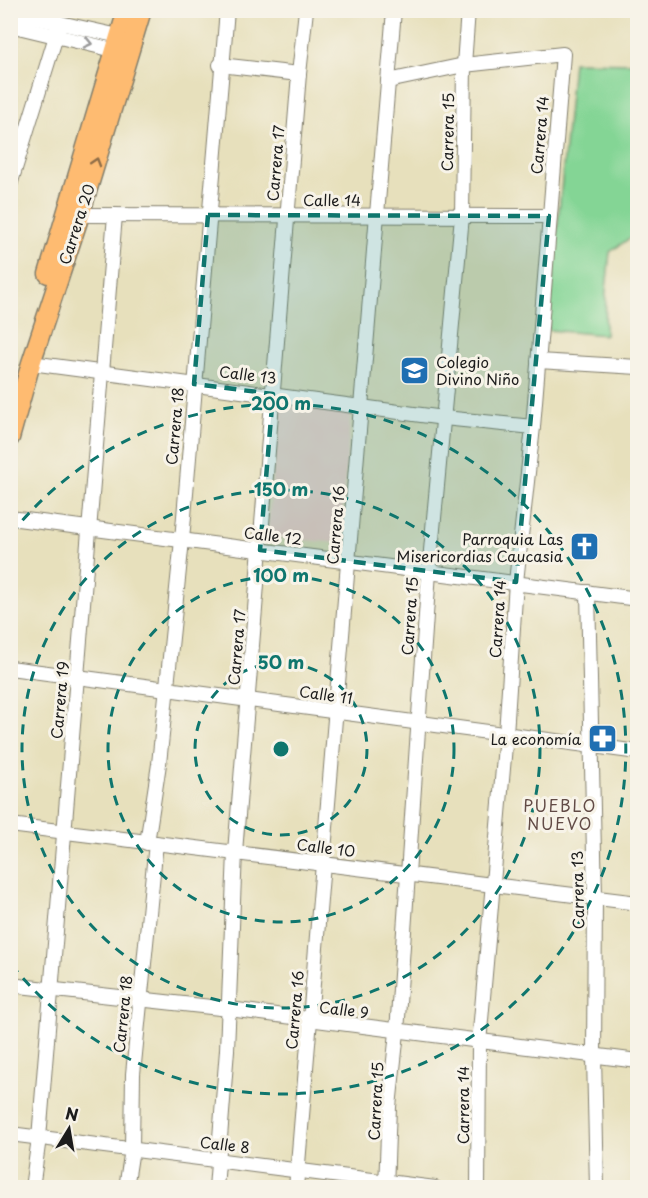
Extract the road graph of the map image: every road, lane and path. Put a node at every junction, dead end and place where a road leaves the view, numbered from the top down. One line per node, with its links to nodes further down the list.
1 (127, 10): 10 (main road, Carrera 20)
2 (142, 10): 10 (main road, Carrera 20)
3 (227, 10): 11 (street, Carrera 18)
4 (306, 10): 13 (street, Carrera 17)
5 (394, 10): 14 (street, Carrera 16)
6 (468, 10): 12 (street, Carrera 15)
7 (10, 12): 9 (street)
8 (10, 25): 9 (street)
9 (58, 29): 10 (street); 15 (street)
10 (123, 44): 16 (main road, Carrera 20, one-way to 10); 29 (main road, Carrera 20)
11 (220, 65): 13 (street); 18 (street, Carrera 18)
12 (464, 65): 14 (street); 21 (street, Carrera 15); 22 (street, Carrera 14)
13 (299, 74): 19 (street, Carrera 17)
14 (388, 81): 20 (street, Carrera 16)
15 (11, 180)
16 (80, 215): 17 (street, Calle 14); 24 (main road, Carrera 20)
17 (116, 215): 18 (street, Calle 14); 26 (street, Carrera 19)
18 (208, 215): 19 (street, Calle 14); 27 (street, Carrera 18)
19 (287, 215): 20 (street, Calle 14); 28 (street, Carrera 17)
20 (377, 216): 21 (street, Calle 14); 30 (street, Carrera 16)
21 (462, 216): 22 (street, Calle 14); 31 (street, Carrera 15)
22 (549, 216): 23 (street, Carrera 14)
23 (538, 361): 25 (street); 32 (street, Carrera 14)
24 (31, 363): 26 (street, Calle 13); 33 (main road, Carrera 20)
25 (638, 367)
26 (102, 373): 27 (street, Calle 13); 35 (street, Carrera 19)
27 (194, 384): 28 (street, Calle 13); 36 (street, Carrera 18)
28 (273, 394): 30 (street, Calle 13); 37 (street, Carrera 17)
29 (10, 400)
30 (362, 405): 31 (street, Calle 13); 38 (street, Carrera 16)
31 (444, 418): 32 (street, Calle 13); 39 (street, Carrera 15)
32 (533, 427): 40 (street, Carrera 14)
33 (10, 438)
34 (10, 518): 35 (street, Calle 12)
35 (89, 529): 36 (street, Calle 12); 44 (street, Carrera 19)
36 (182, 540): 37 (street, Calle 12); 45 (street, Carrera 18)
37 (260, 550): 38 (street, Calle 12); 46 (street, Carrera 17)
38 (348, 561): 39 (street, Calle 12); 47 (street, Carrera 16)
39 (429, 572): 40 (street, Calle 12); 48 (street, Carrera 15)
40 (516, 582): 41 (street, Calle 12); 49 (street, Carrera 14)
41 (588, 592): 42 (street, Calle 12); 50 (street, Carrera 13)
42 (638, 598)
43 (10, 668): 44 (street, Calle 11)
44 (77, 677): 45 (street, Calle 11); 53 (street, Carrera 19)
45 (165, 689): 46 (street, Calle 11); 54 (street, Carrera 18)
46 (248, 700): 47 (street, Calle 11); 55 (street, Carrera 17)
47 (336, 711): 48 (street, Calle 11); 56 (street, Carrera 16)
48 (418, 723): 49 (street, Calle 11); 57 (street, Carrera 15)
49 (506, 734): 50 (street, Calle 11); 58 (street, Carrera 14)
50 (590, 746): 51 (street, Calle 11); 59 (street, Carrera 13)
51 (638, 752)
52 (10, 825): 53 (street, Calle 10)
53 (64, 831): 54 (street, Calle 10); 62 (street, Carrera 19)
54 (151, 843): 55 (street, Calle 10); 63 (street, Carrera 18)
55 (236, 852): 56 (street, Calle 10); 64 (street, Carrera 17)
56 (325, 863): 57 (street, Calle 10); 65 (street, Carrera 16)
57 (408, 874): 58 (street, Calle 10); 66 (street, Carrera 15)
58 (492, 885): 59 (street, Calle 10); 67 (street, Carrera 14)
59 (595, 897): 60 (street, Calle 10); 68 (street, Carrera 13)
60 (638, 903)
61 (10, 985): 62 (street, Calle 9)
62 (51, 990): 63 (street, Calle 9); 71 (street, Carrera 19)
63 (140, 1000): 64 (street, Calle 9); 72 (street, Carrera 18)
64 (229, 1009): 65 (street, Calle 9); 73 (street, Carrera 17)
65 (309, 1021): 66 (street, Calle 9); 74 (street, Carrera 16)
66 (397, 1032): 67 (street, Calle 9); 75 (street, Carrera 15)
67 (479, 1043): 68 (street, Calle 9); 81 (street, Carrera 14)
68 (594, 1056): 69 (street, Calle 9); 82 (street, Carrera 13)
69 (638, 1061)
70 (10, 1134): 71 (street, Calle 8)
71 (39, 1138): 72 (street, Calle 8); 76 (street, Carrera 19)
72 (132, 1149): 73 (street, Calle 8); 77 (street, Carrera 18)
73 (219, 1160): 74 (street, Calle 8); 78 (street, Carrera 17)
74 (297, 1170): 75 (street, Calle 8); 79 (street, Carrera 16)
75 (386, 1184): 80 (street, Calle 8)
76 (32, 1188)
77 (126, 1188)
78 (216, 1188)
79 (296, 1188)
80 (435, 1188)
81 (478, 1188)
82 (597, 1188)

